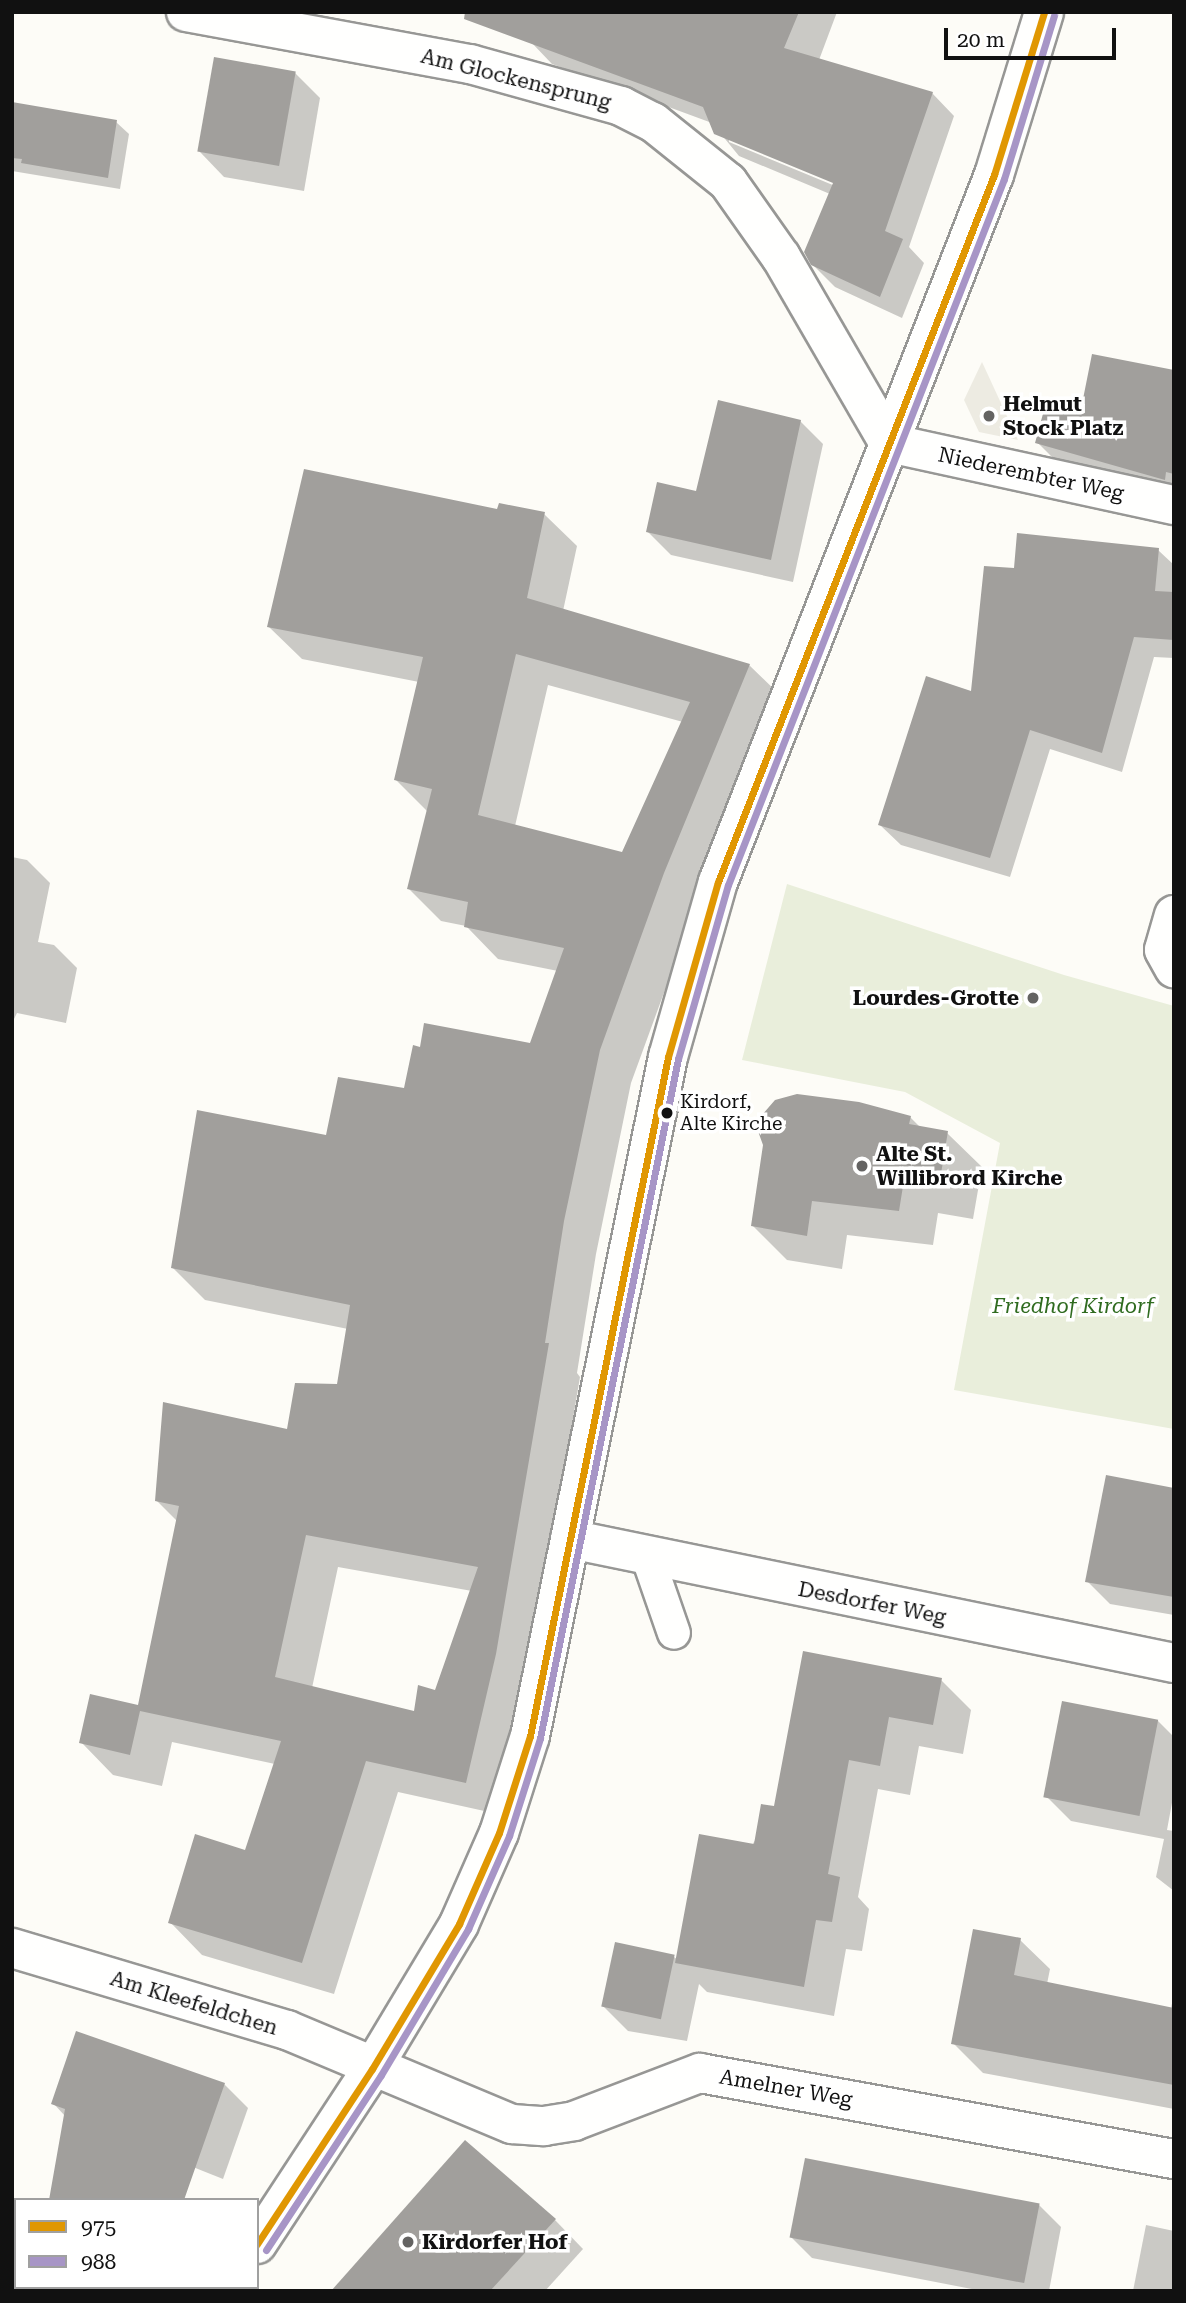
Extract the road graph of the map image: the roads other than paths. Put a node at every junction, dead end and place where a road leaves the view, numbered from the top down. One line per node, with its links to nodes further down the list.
1 (186, 12): 3 (street, Am Glockensprung)
2 (1044, 12): 3 (street)
3 (889, 443): 4 (street, Niederembter Weg); 7 (street)
4 (1174, 505)
5 (1174, 915): 6 (street)
6 (1174, 968)
7 (570, 1539): 8 (street, Desdorfer Weg); 12 (street)
8 (648, 1559): 9 (lane); 10 (street, Desdorfer Weg)
9 (674, 1633)
10 (1174, 1662)
11 (12, 1948): 12 (street, Am Kleefeldchen)
12 (372, 2069): 13 (street, Amelner Weg); 14 (street)
13 (1174, 2159)
14 (259, 2241)

